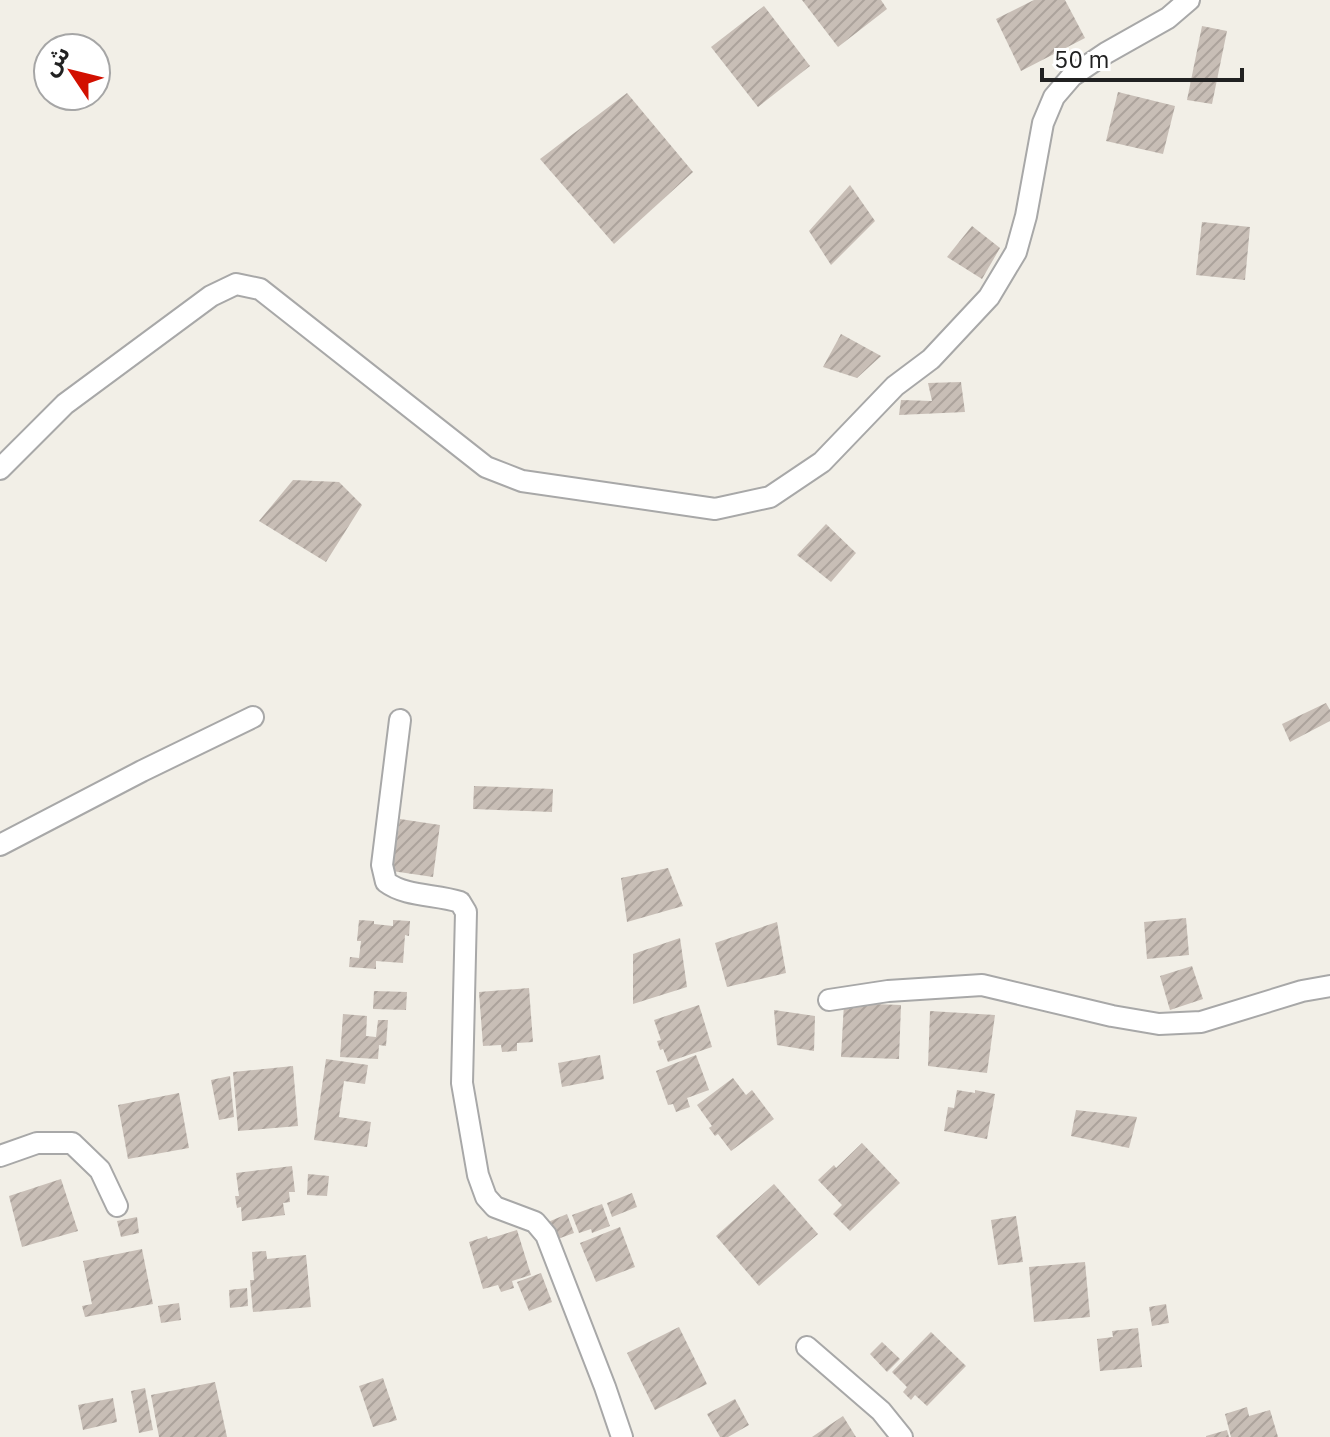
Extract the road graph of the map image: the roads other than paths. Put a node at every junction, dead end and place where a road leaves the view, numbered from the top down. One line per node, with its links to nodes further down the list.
1 (1189, 0): 2 (street)
2 (0, 469)
3 (253, 717): 5 (street)
4 (400, 720): 11 (street)
5 (0, 845)
6 (1330, 986): 7 (street)
7 (829, 1000)
8 (0, 1156): 9 (street)
9 (117, 1206)
10 (807, 1347): 12 (street)
11 (622, 1437)
12 (902, 1437)

